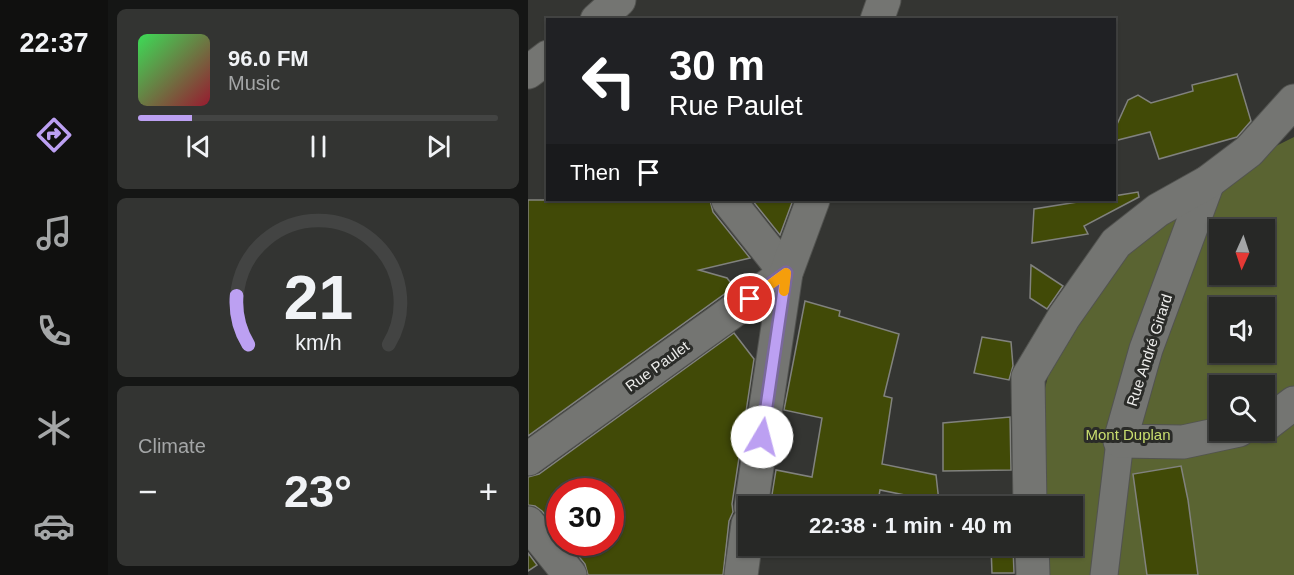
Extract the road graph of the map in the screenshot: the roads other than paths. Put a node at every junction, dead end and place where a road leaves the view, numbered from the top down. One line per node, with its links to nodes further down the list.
1 (619, 0): 3 (street)
2 (884, 0): 4 (street)
3 (599, 18)
4 (878, 18)
5 (546, 58): 6 (street)
6 (528, 72)
7 (1294, 101): 8 (street)
8 (1208, 182): 15 (street, Rue André Girard); 18 (street)
9 (729, 201): 11 (street)
10 (813, 201): 11 (street)
11 (786, 273): 16 (street, Rue Paulet); 17 (street)
12 (1294, 403): 13 (street)
13 (1275, 418)
14 (1209, 436): 15 (street)
15 (1120, 441): 25 (street)
16 (528, 459)
17 (753, 496)
18 (1030, 496)
19 (528, 524): 22 (street)
20 (744, 556): 23 (street)
21 (1032, 556): 24 (street)
22 (570, 575)
23 (741, 575)
24 (1033, 575)
25 (1104, 575)

